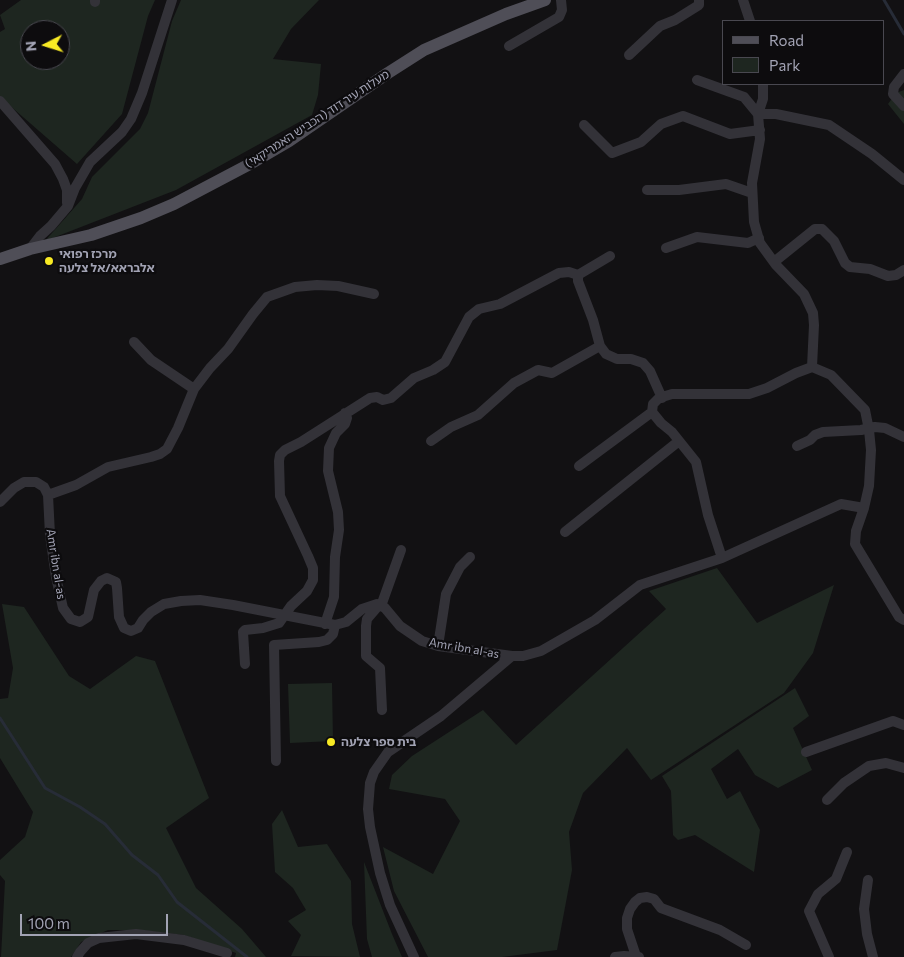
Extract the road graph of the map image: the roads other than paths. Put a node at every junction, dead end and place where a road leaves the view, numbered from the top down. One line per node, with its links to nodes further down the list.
1 (172, 0): 20 (street)
2 (546, 0): 23 (main road, מעלות עיר דוד (הכביש האמריקאי))
3 (561, 0): 7 (street)
4 (699, 0): 8 (street)
5 (743, 0): 6 (street)
6 (750, 20)
7 (509, 46)
8 (629, 55)
9 (904, 74): 13 (street)
10 (696, 80): 14 (street)
11 (763, 85): 14 (street)
12 (0, 101): 20 (street)
13 (904, 106)
14 (758, 114): 16 (street); 17 (street)
15 (584, 125): 16 (street)
16 (760, 130): 19 (street)
17 (904, 180)
18 (647, 190): 19 (street)
19 (752, 193): 21 (street)
20 (68, 206): 23 (street)
21 (759, 238): 22 (street); 26 (street)
22 (666, 248)
23 (30, 249): 25 (main road, מעלות עיר דוד (הכביש האמריקאי))
24 (610, 256): 28 (street)
25 (0, 259)
26 (774, 262): 27 (street); 32 (street)
27 (904, 270)
28 (578, 275): 31 (street); 36 (street)
29 (374, 294): 33 (street)
30 (134, 342): 33 (street)
31 (600, 346): 34 (street); 39 (street)
32 (812, 367): 34 (street); 37 (street)
33 (194, 389): 43 (street)
34 (662, 398): 35 (street)
35 (652, 412): 40 (street); 42 (street)
36 (345, 413): 51 (street); 53 (street)
37 (869, 428): 38 (street); 41 (street); 45 (street)
38 (904, 438)
39 (431, 441)
40 (679, 441): 46 (street); 49 (street)
41 (797, 446)
42 (578, 466)
43 (48, 494): 44 (street); 51 (street, Amr ibn al-as)
44 (0, 502)
45 (864, 508): 49 (street, Amr ibn al-as); 52 (street)
46 (565, 532)
47 (401, 550): 50 (street)
48 (470, 557): 54 (street)
49 (722, 558): 55 (street, Amr ibn al-as)
50 (380, 605): 53 (street); 54 (street, Amr ibn al-as); 57 (street)
51 (284, 616): 53 (street, Amr ibn al-as); 56 (street)
52 (904, 620)
53 (330, 624): 60 (street)
54 (438, 646): 55 (street, Amr ibn al-as)
55 (512, 656): 68 (street)
56 (245, 664)
57 (382, 710)
58 (904, 725): 59 (street)
59 (806, 752)
60 (276, 761)
61 (904, 768): 62 (street)
62 (827, 800)
63 (847, 852): 71 (street)
64 (868, 880): 72 (street)
65 (746, 945): 70 (street)
66 (227, 953): 67 (street)
67 (77, 957)
68 (414, 957)
69 (615, 957): 70 (street)
70 (638, 957)
71 (829, 957)
72 (873, 957)

